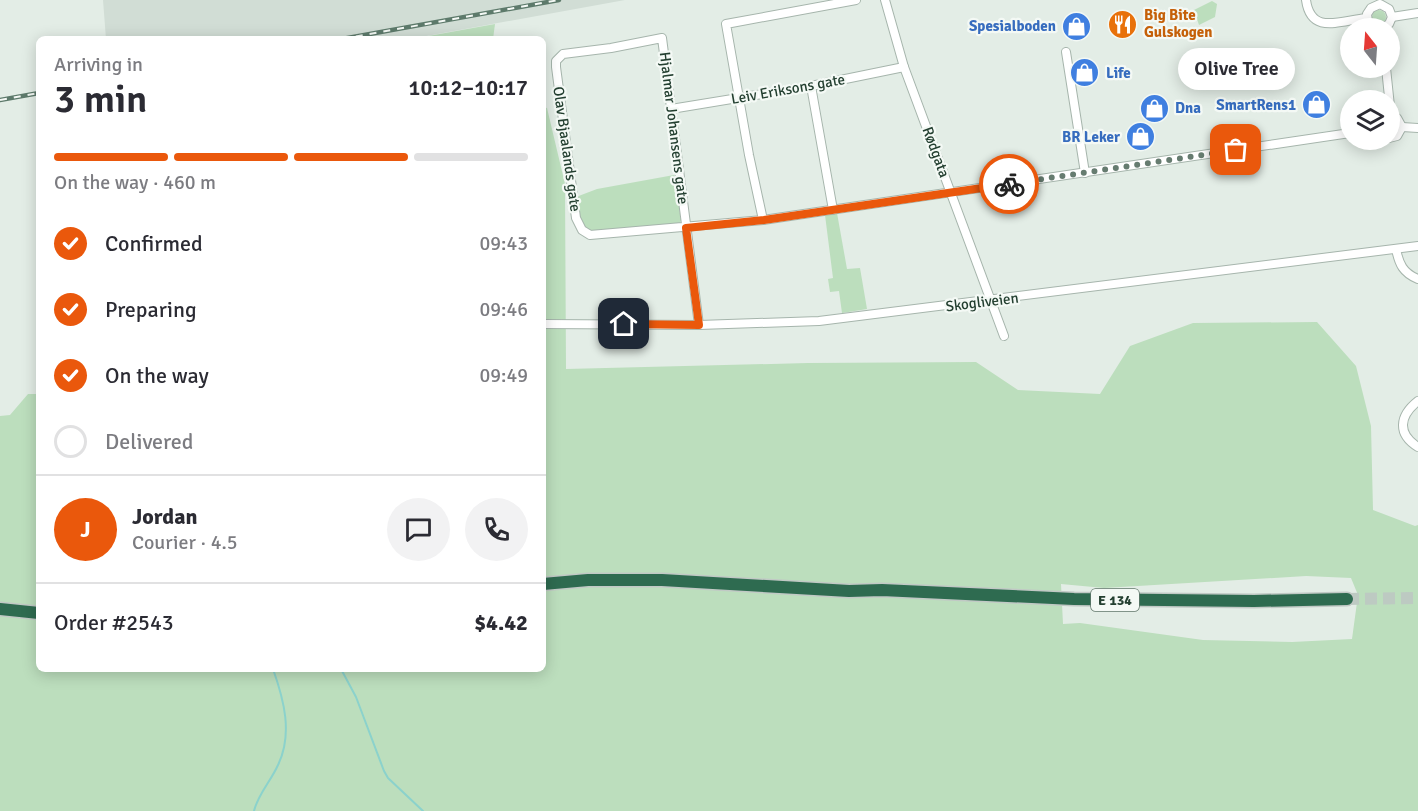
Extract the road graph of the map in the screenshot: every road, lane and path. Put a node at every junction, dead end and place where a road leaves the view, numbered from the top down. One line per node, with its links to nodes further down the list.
1 (856, 0): 14 (street)
2 (885, 0): 12 (street, Rødgata)
3 (1306, 0): 9 (street)
4 (1382, 3): 5 (street); 7 (street)
5 (1371, 4): 8 (street)
6 (1418, 13): 7 (street)
7 (1392, 17)
8 (1367, 18)
9 (1340, 21)
10 (662, 38): 15 (street, Hjalmar Johansens gate); 23 (street, Olav Bjaalands gate)
11 (1066, 52): 19 (street)
12 (904, 68): 13 (street, Leiv Eriksons gate); 20 (street, Rødgata)
13 (811, 86): 14 (street, Leiv Eriksons gate); 21 (street)
14 (740, 98): 15 (street, Leiv Eriksons gate); 22 (street)
15 (671, 109): 23 (street, Hjalmar Johansens gate)
16 (1401, 127): 17 (street)
17 (1418, 128)
18 (1340, 135): 19 (street)
19 (1085, 173): 20 (street)
20 (951, 193): 21 (street); 27 (street, Rødgata)
21 (833, 210): 22 (street)
22 (764, 220): 23 (street)
23 (686, 228): 29 (street, Hjalmar Johansens gate)
24 (1418, 246): 25 (street, Skogliveien)
25 (1396, 249): 26 (street); 27 (street, Skogliveien)
26 (1418, 279)
27 (991, 301): 29 (street, Skogliveien); 30 (street, Rødgata)
28 (546, 324): 29 (street, Skogliveien)
29 (699, 325)
30 (1004, 336)
31 (1418, 401): 32 (street)
32 (1418, 447)
33 (547, 580): 34 (highway, E 134)
34 (1347, 599)
35 (0, 609): 36 (highway)
36 (36, 613)
37 (0, 614): 38 (highway)
38 (36, 619)

